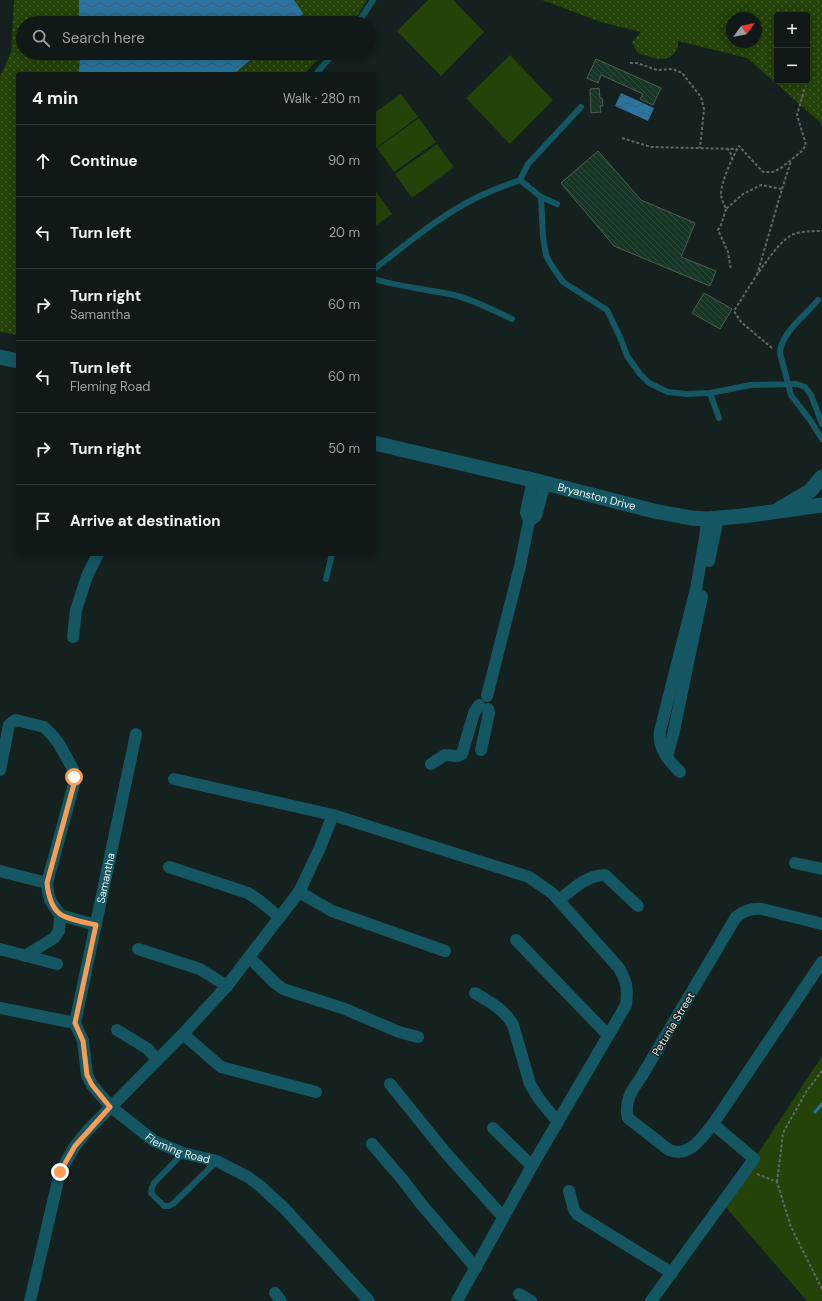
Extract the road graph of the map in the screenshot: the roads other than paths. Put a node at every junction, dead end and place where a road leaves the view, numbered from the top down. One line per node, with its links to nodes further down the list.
1 (373, 0): 2 (lane)
2 (363, 16)
3 (328, 60): 4 (lane)
4 (318, 72)
5 (581, 107): 6 (lane)
6 (520, 180): 7 (lane); 9 (lane)
7 (541, 197): 8 (lane); 16 (lane)
8 (557, 204)
9 (376, 268)
10 (376, 279): 12 (lane)
11 (818, 300): 15 (lane)
12 (512, 318)
13 (0, 357): 14 (street)
14 (16, 361)
15 (787, 383): 16 (lane); 18 (lane); 19 (lane)
16 (710, 393): 17 (lane)
17 (719, 418)
18 (822, 424)
19 (822, 439)
20 (376, 444): 22 (street, Bryanston Drive)
21 (822, 477): 24 (street)
22 (539, 482): 25 (street, Bryanston Drive); 30 (street)
23 (822, 505): 24 (street, Bryanston Drive)
24 (773, 512): 25 (street, Bryanston Drive)
25 (712, 519): 35 (street)
26 (97, 556): 29 (street)
27 (332, 556): 28 (lane)
28 (326, 579)
29 (73, 636)
30 (485, 703): 32 (street); 33 (street)
31 (136, 734): 49 (street, Samantha)
32 (480, 750)
33 (431, 764)
34 (0, 770): 42 (street)
35 (680, 772)
36 (174, 779): 37 (street)
37 (333, 815): 43 (street); 44 (street)
38 (795, 863): 40 (street)
39 (169, 867): 47 (street)
40 (822, 869)
41 (0, 871): 42 (street)
42 (47, 883): 46 (street)
43 (299, 892): 47 (street); 53 (street)
44 (559, 900): 45 (street); 64 (street)
45 (638, 906)
46 (60, 915): 49 (street); 54 (street)
47 (279, 917): 55 (street)
48 (822, 924): 71 (street, Petunia Street)
49 (96, 925): 61 (street, Samantha)
50 (516, 940): 64 (street)
51 (0, 949): 54 (street)
52 (138, 949): 58 (street)
53 (445, 951)
54 (25, 956): 57 (street)
55 (249, 957): 58 (street); 65 (street)
56 (822, 962): 71 (street, Petunia Street)
57 (57, 964)
58 (227, 986): 63 (street)
59 (475, 992): 70 (street)
60 (0, 1008): 61 (street)
61 (75, 1023): 69 (street, Fleming Road)
62 (117, 1030): 66 (street)
63 (183, 1034): 66 (street); 68 (street)
64 (607, 1034): 70 (street)
65 (418, 1037)
66 (158, 1060): 69 (street)
67 (390, 1084): 78 (street)
68 (316, 1092)
69 (110, 1107): 74 (street, Fleming Road); 82 (street)
70 (558, 1122): 76 (street)
71 (713, 1124): 80 (street)
72 (493, 1128): 76 (street)
73 (372, 1144): 79 (street)
74 (183, 1153): 75 (street, Fleming Road); 75 (lane)
75 (217, 1161): 83 (street, Fleming Road)
76 (532, 1166): 78 (street)
77 (569, 1191): 80 (street)
78 (503, 1217): 79 (street)
79 (476, 1268): 84 (street)
80 (672, 1273): 86 (street)
81 (518, 1294): 85 (street)
82 (30, 1301)
83 (369, 1301)
84 (457, 1301)
85 (531, 1301)
86 (651, 1301)

